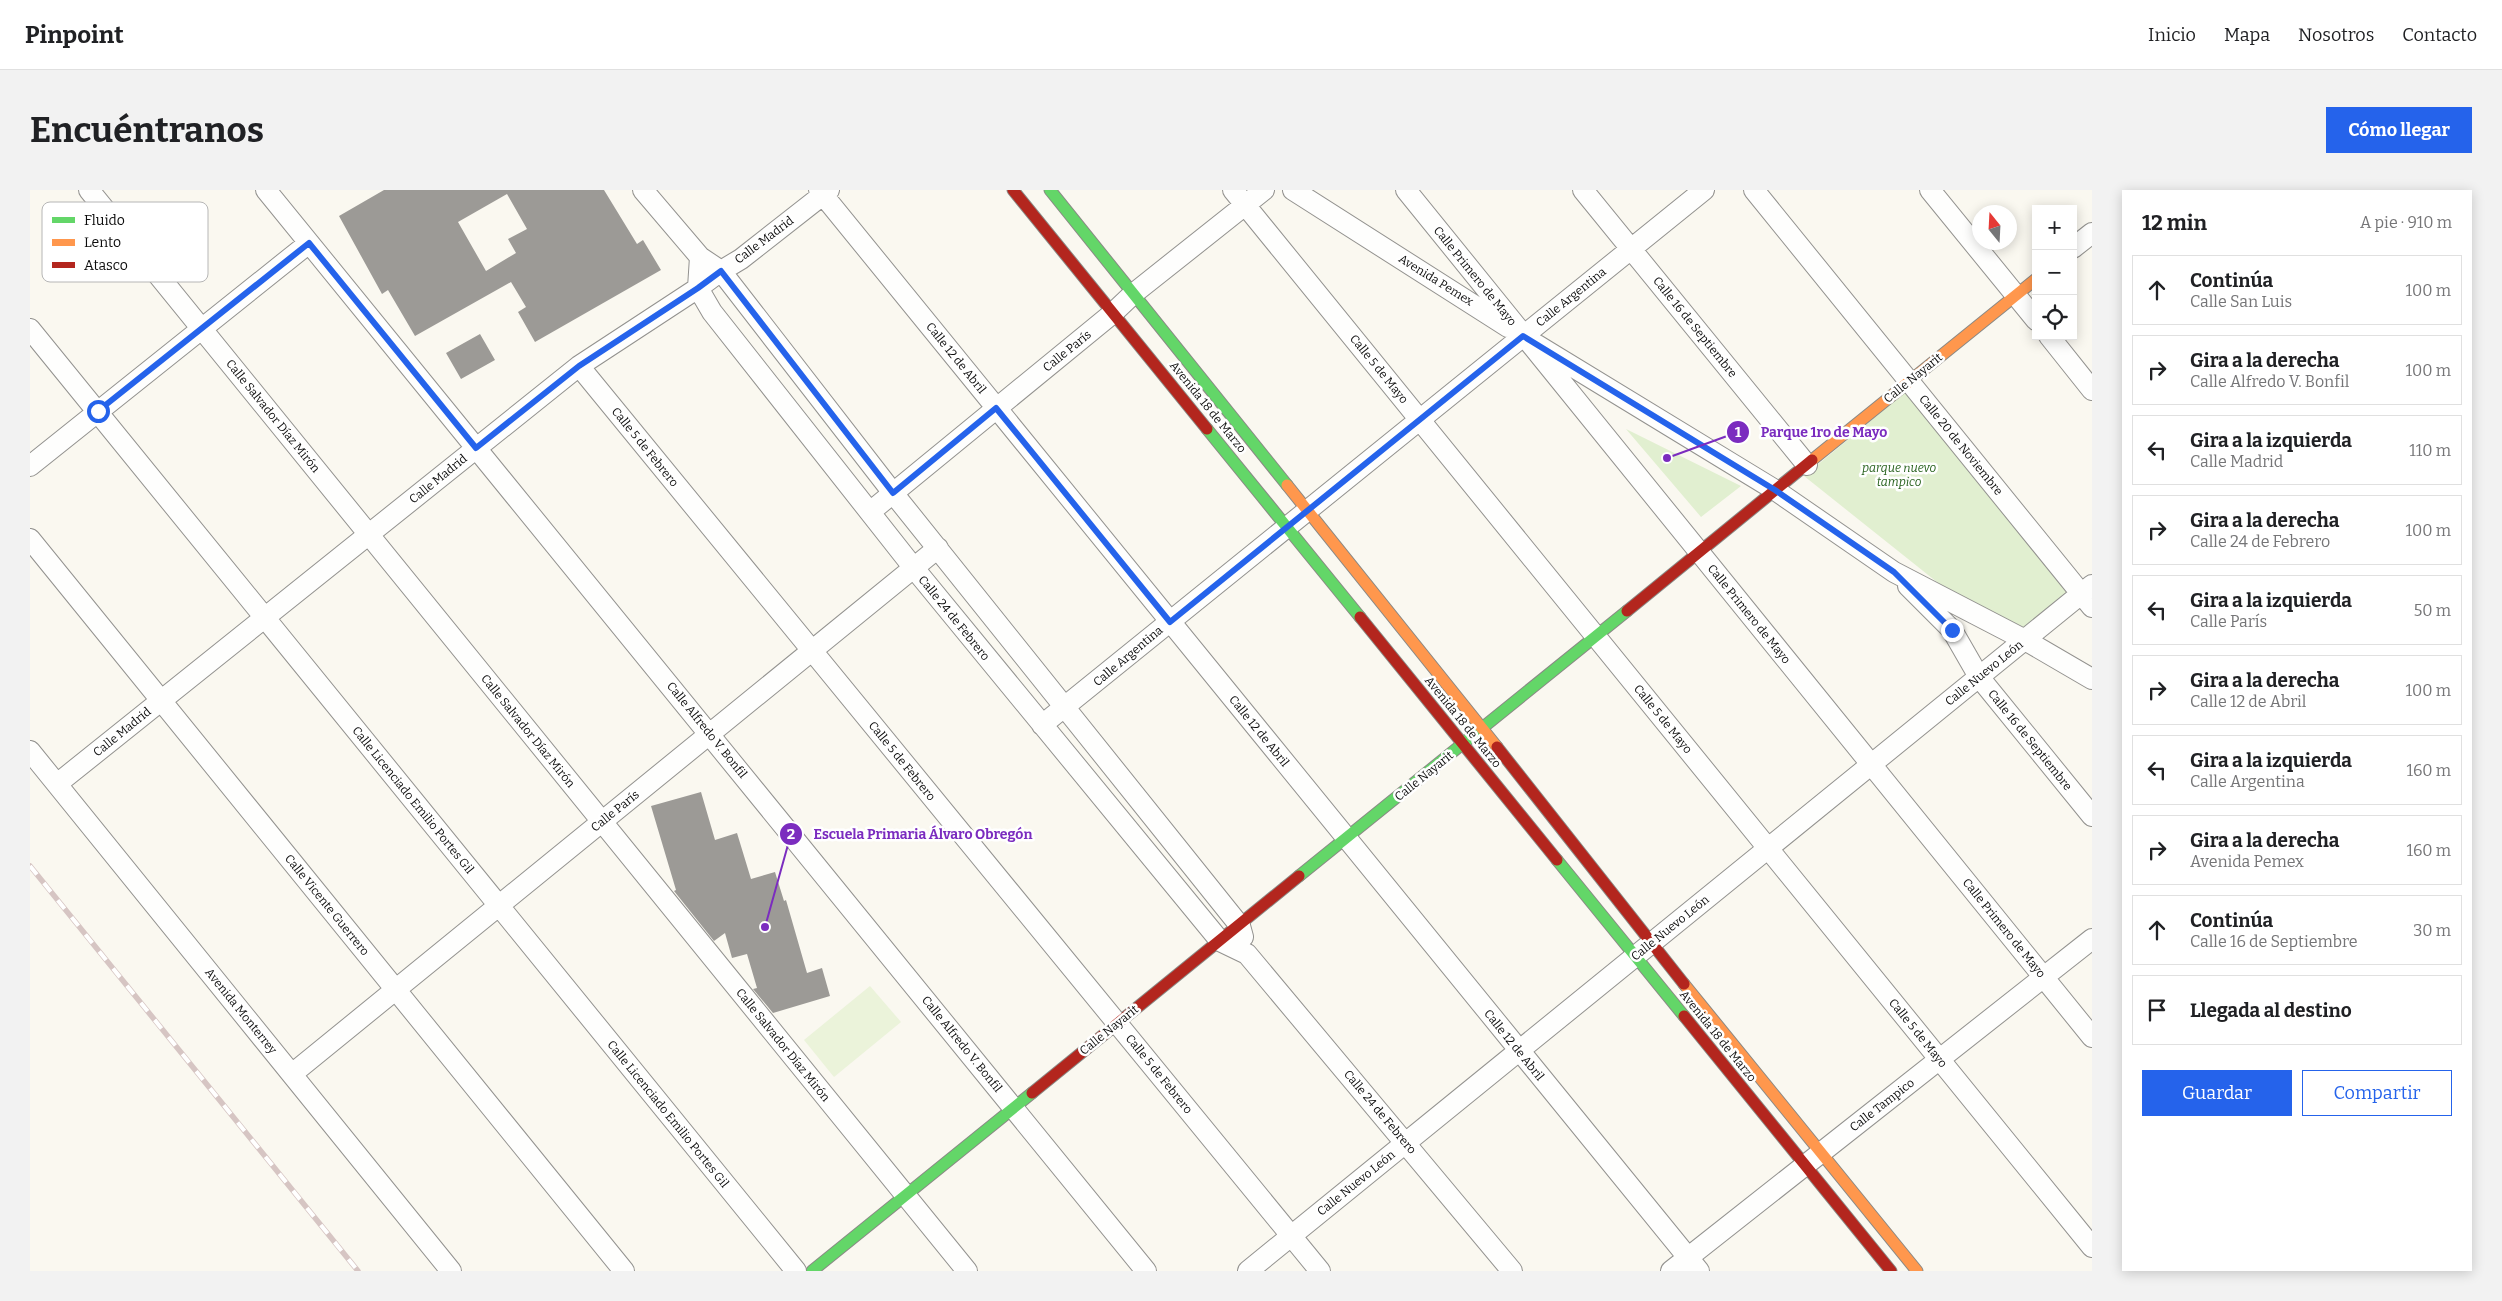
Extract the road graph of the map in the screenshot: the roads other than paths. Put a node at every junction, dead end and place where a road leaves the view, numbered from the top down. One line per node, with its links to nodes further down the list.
1 (89, 190): 15 (street, Calle Salvador Díaz Mirón)
2 (266, 190): 17 (street, Calle Alfredo V. Bonfil)
3 (643, 190): 20 (street, Calle 24 de Febrero)
4 (1013, 190): 27 (street, Avenida 18 de Marzo)
5 (1050, 190): 25 (street, Avenida 18 de Marzo)
6 (1264, 190): 14 (street, Calle París)
7 (1293, 190): 31 (street, Avenida Pemex)
8 (1406, 190): 31 (street, Calle Primero de Mayo)
9 (1584, 190): 19 (street, Calle 16 de Septiembre)
10 (1704, 190): 19 (street, Calle Argentina)
11 (1754, 190): 34 (street, Calle 20 de Noviembre)
12 (1930, 190): 26 (street)
13 (824, 192): 21 (street, Calle Madrid); 36 (street, Calle 12 de Abril)
14 (1239, 197): 25 (street, Calle París); 38 (street, Calle 5 de Mayo)
15 (99, 202)
16 (2092, 233): 18 (street)
17 (309, 243): 30 (street); 39 (street, Calle Alfredo V. Bonfil)
18 (2077, 245)
19 (1631, 249): 31 (street, Calle Argentina); 40 (street, Calle 16 de Septiembre)
20 (700, 257): 21 (street, Calle 24 de Febrero); 24 (street)
21 (721, 271): 24 (street, Calle Madrid); 43 (street, Calle 24 de Febrero)
22 (164, 282): 30 (street, Calle Salvador Díaz Mirón)
23 (2032, 282): 26 (street, Calle Nayarit)
24 (698, 288): 33 (street, Calle Madrid); 45 (street, Calle 24 de Febrero)
25 (1133, 294): 27 (street, Calle París); 44 (street, Avenida 18 de Marzo)
26 (2015, 295): 28 (street); 34 (street, Calle Nayarit)
27 (1113, 313): 36 (street, Calle París); 46 (street, Avenida 18 de Marzo)
28 (2032, 315)
29 (30, 328): 37 (street, Calle Licenciado Emilio Portes Gil)
30 (202, 328): 37 (street); 47 (street, Calle Salvador Díaz Mirón)
31 (1523, 336): 38 (street, Calle Argentina); 42 (street, Avenida Pemex); 50 (street, Calle Primero de Mayo)
32 (2052, 340): 35 (street)
33 (579, 366): 39 (street, Calle Madrid); 58 (street, Calle 5 de Febrero)
34 (1910, 381): 40 (street, Calle Nayarit); 53 (street, Calle 20 de Noviembre)
35 (2092, 390)
36 (996, 408): 43 (street, Calle París); 55 (street, Calle 12 de Abril)
37 (98, 411): 41 (street); 54 (street, Calle Licenciado Emilio Portes Gil)
38 (1420, 420): 44 (street, Calle Argentina); 56 (street, Calle 5 de Mayo)
39 (476, 448): 47 (street, Calle Madrid); 65 (street, Calle Alfredo V. Bonfil)
40 (1807, 465): 42 (street, Calle Nayarit)
41 (30, 466)
42 (1775, 490): 50 (street, Calle Nayarit); 52 (street, Avenida Pemex)
43 (893, 493): 45 (street, Calle París); 49 (street, Calle 24 de Febrero)
44 (1307, 510): 46 (street, Calle Argentina); 64 (street, Avenida 18 de Marzo)
45 (870, 512): 51 (street, Calle 24 de Febrero)
46 (1287, 527): 55 (street, Calle Argentina); 66 (street, Avenida 18 de Marzo)
47 (369, 535): 54 (street, Calle Madrid); 71 (street, Calle Salvador Díaz Mirón)
48 (30, 539): 61 (street, Calle Vicente Guerrero)
49 (938, 548): 51 (street, Calle París); 62 (street, Calle 24 de Febrero)
50 (1699, 552): 56 (street, Calle Nayarit); 68 (street, Calle Primero de Mayo)
51 (913, 567): 58 (street, Calle París); 63 (street, Calle 24 de Febrero)
52 (1894, 572): 57 (street, Avenida Pemex); 59 (street, Calle 16 de Septiembre)
53 (2089, 595): 57 (street, Calle Nuevo León)
54 (265, 617): 61 (street, Calle Madrid); 74 (street, Calle Licenciado Emilio Portes Gil)
55 (1170, 622): 62 (street, Calle Argentina); 72 (street, Calle 12 de Abril)
56 (1595, 636): 64 (street, Calle Nayarit); 73 (street, Calle 5 de Mayo)
57 (2025, 640): 59 (street, Calle Nuevo León); 60 (street, Avenida Pemex)
58 (812, 650): 65 (street, Calle París); 82 (street, Calle 5 de Febrero)
59 (1979, 677): 68 (street, Calle Nuevo León); 70 (street, Calle 16 de Septiembre)
60 (2092, 679)
61 (161, 701): 69 (street, Calle Madrid); 81 (street, Calle Vicente Guerrero)
62 (1065, 708): 63 (street, Calle Argentina); 75 (street, Calle 24 de Febrero)
63 (1042, 725): 77 (street, Calle 24 de Febrero)
64 (1482, 727): 66 (street, Calle Nayarit); 78 (street, Avenida 18 de Marzo)
65 (711, 734): 71 (street, Calle París); 87 (street, Calle Alfredo V. Bonfil)
66 (1463, 744): 72 (street, Calle Nayarit); 78 (street, Avenida 18 de Marzo)
67 (30, 751): 69 (street, Avenida Monterrey)
68 (1871, 765): 73 (street, Calle Nuevo León); 80 (street, Calle Primero de Mayo)
69 (57, 784): 86 (street, Avenida Monterrey)
70 (2092, 816)
71 (602, 822): 74 (street, Calle París); 91 (street, Calle Salvador Díaz Mirón)
72 (1347, 839): 75 (street, Calle Nayarit); 84 (street, Calle 12 de Abril)
73 (1768, 848): 78 (street, Calle Nuevo León); 85 (street, Calle 5 de Mayo)
74 (499, 906): 81 (street, Calle París); 97 (street, Calle Licenciado Emilio Portes Gil)
75 (1240, 926): 77 (street, Calle Nayarit); 79 (street, Calle 24 de Febrero)
76 (2092, 939): 80 (street, Calle Tampico)
77 (1220, 941): 79 (street, Calle 24 de Febrero); 82 (street, Calle Nayarit)
78 (1643, 950): 84 (street, Calle Nuevo León); 89 (street, Avenida 18 de Marzo); 90 (street, Avenida 18 de Marzo)
79 (1247, 954): 88 (street, Calle 24 de Febrero)
80 (2044, 977): 83 (street, Calle Primero de Mayo); 85 (street, Calle Tampico)
81 (396, 989): 86 (street, Calle París); 96 (street, Calle Vicente Guerrero)
82 (1117, 1024): 87 (street, Calle Nayarit); 92 (street, Calle 5 de Febrero)
83 (2092, 1037)
84 (1519, 1050): 88 (street, Calle Nuevo León); 94 (street, Calle 12 de Abril)
85 (1939, 1059): 89 (street, Calle Tampico); 93 (street, Calle 5 de Mayo)
86 (292, 1074): 95 (street, Avenida Monterrey)
87 (1014, 1108): 91 (street, Calle Nayarit); 100 (street, Calle Alfredo V. Bonfil)
88 (1405, 1143): 92 (street, Calle Nuevo León); 103 (street, Calle 24 de Febrero)
89 (1821, 1152): 90 (street, Calle Tampico); 106 (street, Avenida 18 de Marzo)
90 (1805, 1165): 94 (street, Calle Tampico); 105 (street, Avenida 18 de Marzo)
91 (906, 1195): 98 (street, Calle Nayarit); 99 (street, Calle Salvador Díaz Mirón)
92 (1291, 1236): 101 (street, Calle Nuevo León); 102 (street, Calle 5 de Febrero)
93 (2092, 1247)
94 (1693, 1264): 104 (street, Calle Tampico)
95 (451, 1271)
96 (624, 1271)
97 (796, 1271)
98 (812, 1271)
99 (967, 1271)
100 (1146, 1271)
101 (1248, 1271)
102 (1320, 1271)
103 (1512, 1271)
104 (1671, 1271)
105 (1891, 1271)
106 (1917, 1271)

